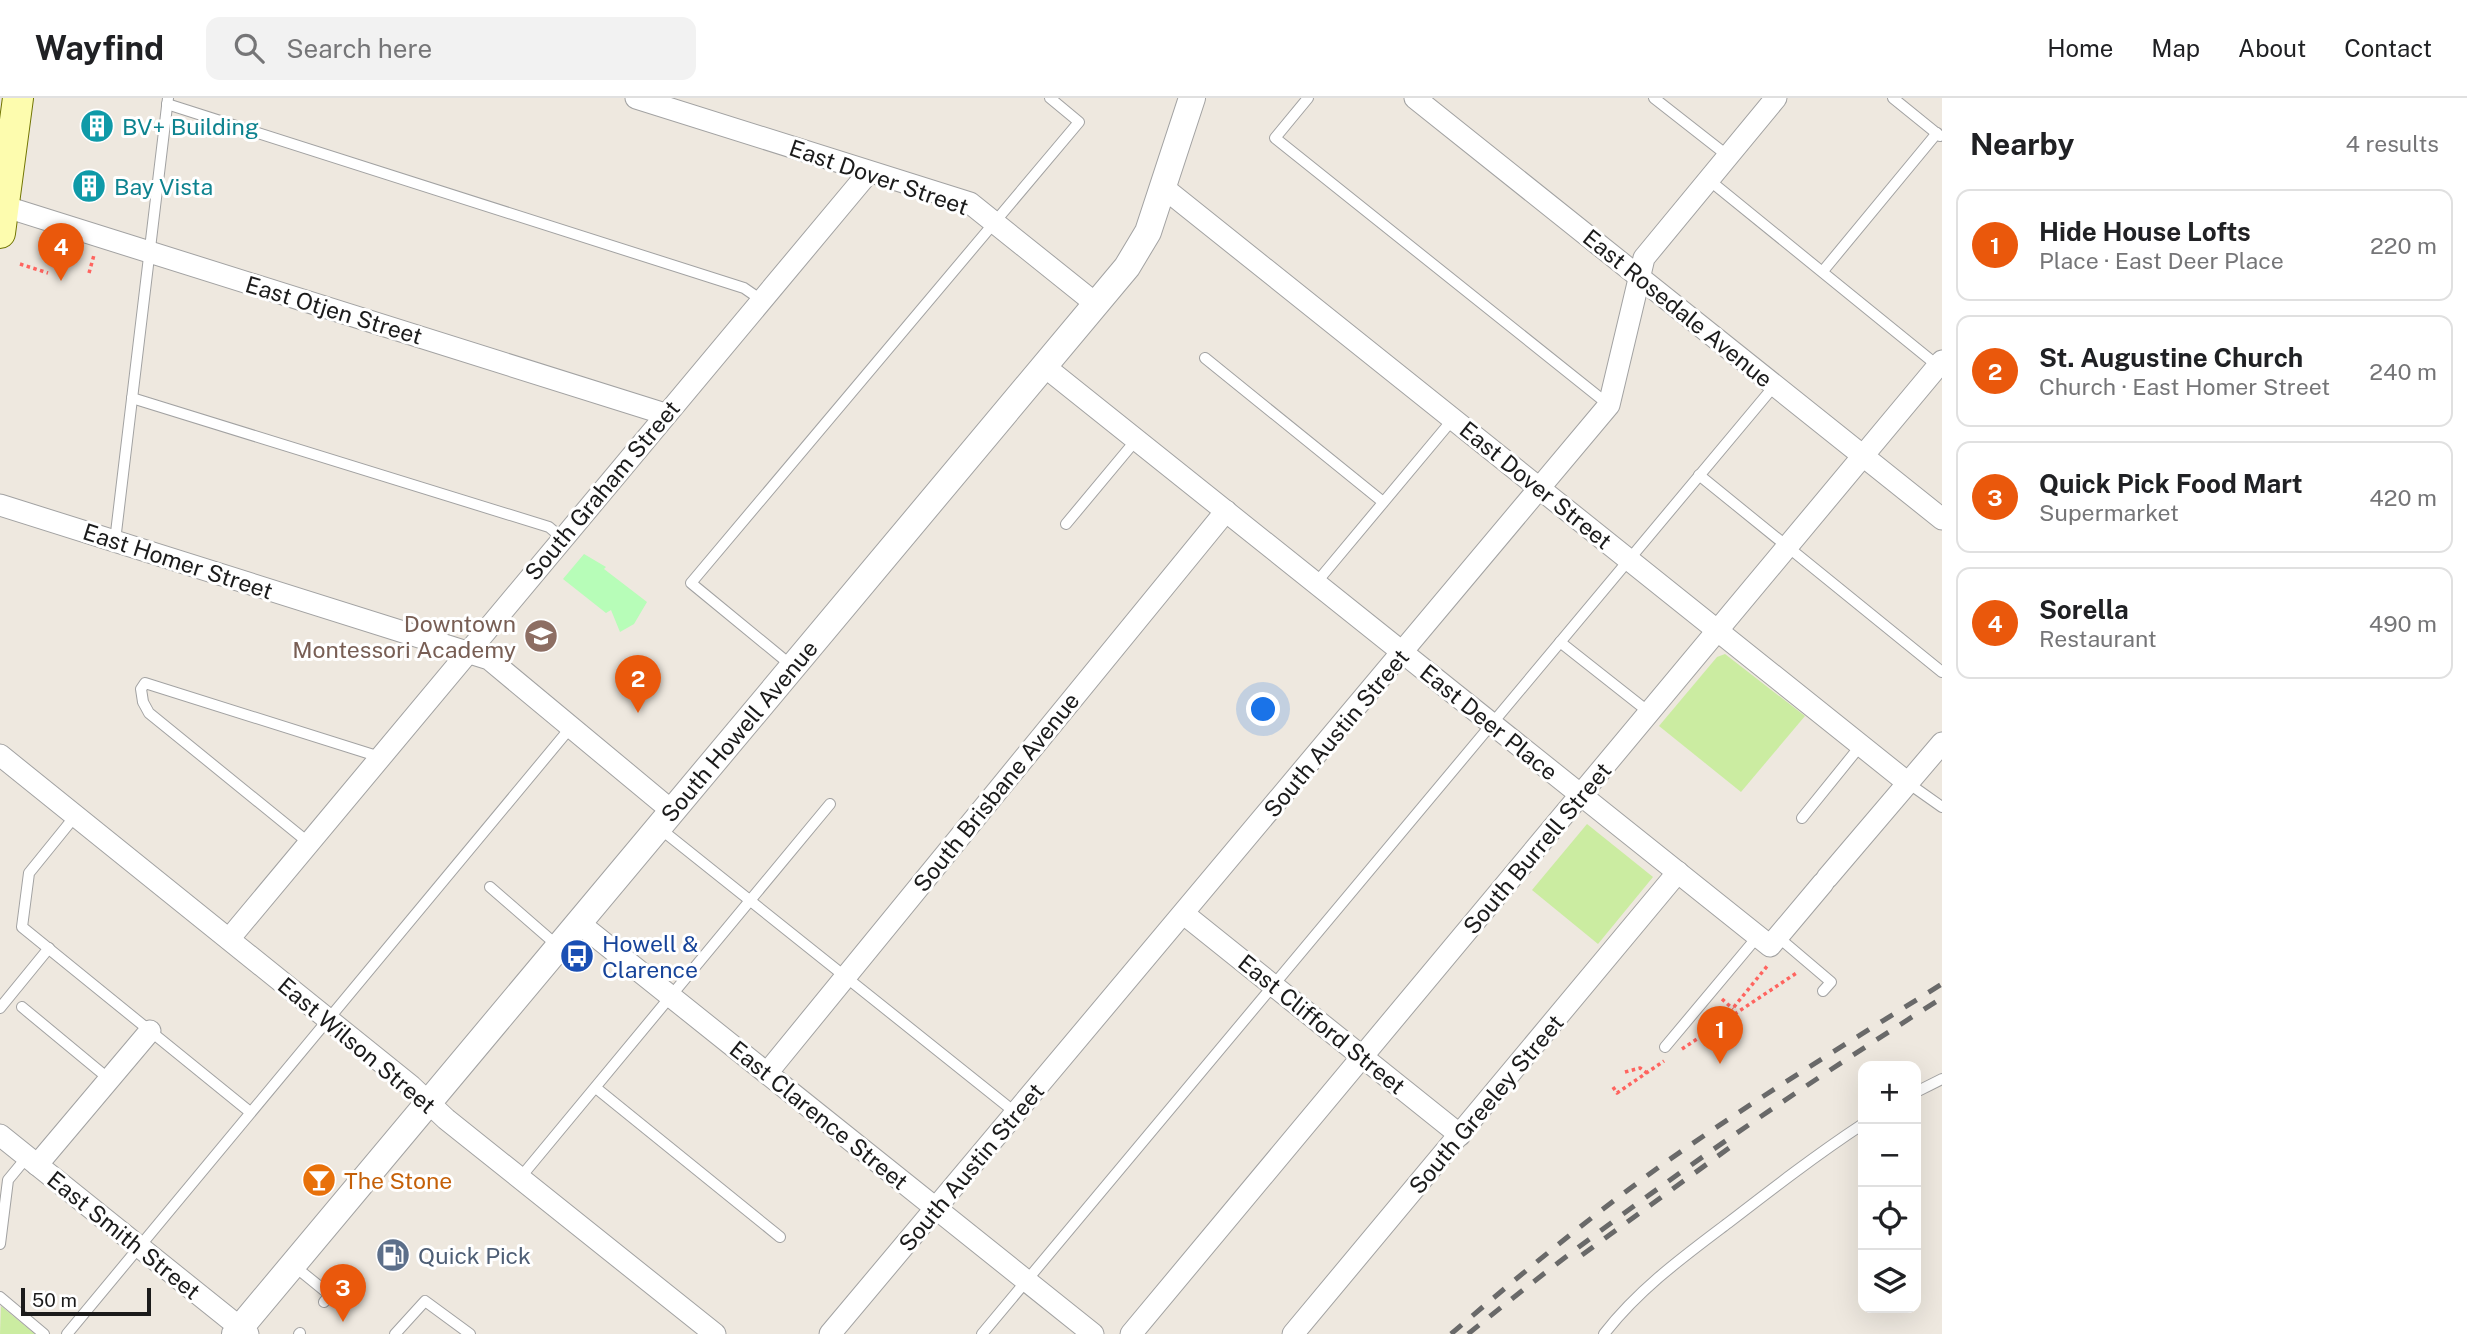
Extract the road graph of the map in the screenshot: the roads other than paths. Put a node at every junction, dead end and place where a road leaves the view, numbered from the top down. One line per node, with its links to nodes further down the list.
1 (18, 98): 16 (main road)
2 (636, 98): 13 (street, East Dover Street)
3 (1050, 98): 17 (lane)
4 (1192, 98): 15 (street, South Howell Avenue)
5 (1308, 98): 28 (lane)
6 (1415, 98): 20 (street, East Rosedale Avenue)
7 (1654, 98): 12 (lane)
8 (1776, 98): 12 (street, South Austin Street)
9 (1894, 98): 11 (lane)
10 (167, 101): 18 (lane); 21 (lane)
11 (1939, 135): 19 (lane)
12 (1728, 156): 14 (street, South Austin Street)
13 (869, 172): 17 (street, East Dover Street); 21 (street, South Graham Street)
14 (1709, 180): 19 (lane); 20 (street, South Austin Street)
15 (1164, 188): 22 (street, South Howell Avenue); 30 (street, East Dover Street)
16 (1, 214): 18 (street, East Otjen Street)
17 (993, 222): 22 (street, East Dover Street); 49 (lane)
18 (149, 252): 27 (lane); 29 (street, East Otjen Street)
19 (1823, 271): 24 (lane)
20 (1640, 277): 26 (street, East Rosedale Avenue); 28 (street, South Austin Street)
21 (761, 299): 29 (street, South Graham Street)
22 (1096, 304): 25 (street, South Howell Avenue)
23 (1205, 358): 35 (lane)
24 (1940, 363): 32 (street, South Burrell Street)
25 (1044, 366): 31 (street, East Deer Place); 49 (street, South Howell Avenue)
26 (1774, 385): 32 (street, East Rosedale Avenue); 33 (lane)
27 (132, 398): 40 (lane); 41 (lane)
28 (1609, 405): 34 (street, South Austin Street)
29 (665, 414): 40 (street, South Graham Street)
30 (1453, 419): 34 (street, East Dover Street); 35 (lane)
31 (1136, 440): 37 (street, East Deer Place); 39 (lane)
32 (1863, 456): 38 (street, East Rosedale Avenue); 42 (street, South Burrell Street)
33 (1699, 475): 42 (lane); 43 (lane)
34 (1539, 488): 43 (street, East Dover Street); 48 (street, South Austin Street)
35 (1383, 502): 44 (lane)
36 (0, 505): 41 (street, East Homer Street)
37 (1226, 511): 44 (street, East Deer Place); 75 (street, South Brisbane Avenue)
38 (1942, 519)
39 (1066, 524)
40 (562, 538): 47 (street, South Graham Street)
41 (115, 541): 47 (street, East Homer Street)
42 (1788, 548): 45 (street, South Burrell Street); 50 (lane)
43 (1629, 559): 45 (street, East Dover Street); 46 (lane)
44 (1316, 583): 48 (street, East Deer Place)
45 (1719, 631): 51 (street, South Burrell Street); 55 (street, East Dover Street)
46 (1560, 642): 51 (lane); 52 (lane)
47 (467, 652): 53 (street, East Homer Street); 57 (street, South Graham Street)
48 (1403, 653): 52 (street, East Deer Place); 69 (street, South Austin Street)
49 (793, 667): 64 (street, South Howell Avenue)
50 (1942, 672)
51 (1650, 713): 59 (street, South Burrell Street)
52 (1492, 724): 59 (street, East Deer Place); 76 (lane)
53 (571, 727): 64 (street, East Homer Street); 81 (lane)
54 (1942, 743): 58 (street)
55 (1861, 745): 58 (street, East Dover Street); 63 (lane)
56 (0, 755): 62 (street, East Wilson Street)
57 (380, 757): 65 (street, South Graham Street); 65 (lane)
58 (1908, 783): 61 (lane); 72 (street)
59 (1582, 795): 66 (street, East Deer Place); 84 (street, South Burrell Street)
60 (830, 804): 68 (lane)
61 (1942, 807)
62 (76, 815): 71 (street, East Wilson Street); 74 (lane)
63 (1802, 818)
64 (665, 819): 68 (lane); 70 (street, South Howell Avenue)
65 (309, 843): 71 (street, South Graham Street)
66 (1678, 872): 72 (street, East Deer Place); 95 (street, South Greeley Street)
67 (490, 887): 73 (lane)
68 (751, 902): 75 (lane); 78 (lane)
69 (1184, 914): 76 (street, East Clifford Street); 92 (street, South Austin Street)
70 (579, 923): 73 (street, South Howell Avenue); 78 (street, East Clarence Street)
71 (229, 939): 81 (street, East Wilson Street)
72 (1769, 946): 77 (lane); 83 (lane)
73 (559, 947): 90 (street, South Howell Avenue)
74 (49, 948): 80 (lane); 82 (lane)
75 (845, 978): 85 (street, South Brisbane Avenue); 92 (lane)
76 (1273, 985): 84 (street, East Clifford Street); 103 (lane)
77 (1823, 991)
78 (672, 997): 85 (street, East Clarence Street); 88 (lane)
79 (22, 1007): 86 (lane)
80 (0, 1008)
81 (328, 1019): 90 (street, East Wilson Street); 91 (lane)
82 (150, 1031): 86 (street); 91 (lane)
83 (1665, 1047)
84 (1363, 1057): 95 (street, East Clifford Street); 115 (street, South Burrell Street)
85 (766, 1073): 98 (street, East Clarence Street)
86 (109, 1079): 96 (street)
87 (1942, 1079): 89 (lane)
88 (596, 1088): 97 (lane); 99 (lane)
89 (1921, 1090)
90 (428, 1102): 97 (street, East Wilson Street); 102 (street, South Howell Avenue)
91 (250, 1112): 101 (lane)
92 (1016, 1113): 98 (street, South Austin Street)
93 (1858, 1127): 117 (lane)
94 (0, 1135): 96 (street, East Smith Street)
95 (1460, 1135): 116 (street, South Greeley Street)
96 (32, 1161): 100 (lane); 101 (street, East Smith Street)
97 (520, 1178): 111 (street, East Wilson Street)
98 (937, 1209): 103 (street, East Clarence Street); 112 (street, South Austin Street)
99 (780, 1237)
100 (0, 1244)
101 (139, 1247): 106 (street, East Smith Street); 108 (lane)
102 (293, 1265): 105 (lane); 106 (street, South Howell Avenue)
103 (1026, 1281): 113 (lane); 114 (street, East Clarence Street)
104 (0, 1297): 107 (lane)
105 (324, 1302)
106 (241, 1332)
107 (44, 1334)
108 (67, 1334)
109 (395, 1334): 110 (lane)
110 (470, 1334)
111 (715, 1334)
112 (830, 1334)
113 (982, 1334)
114 (1093, 1334)
115 (1132, 1334)
116 (1293, 1334)
117 (1604, 1334)

